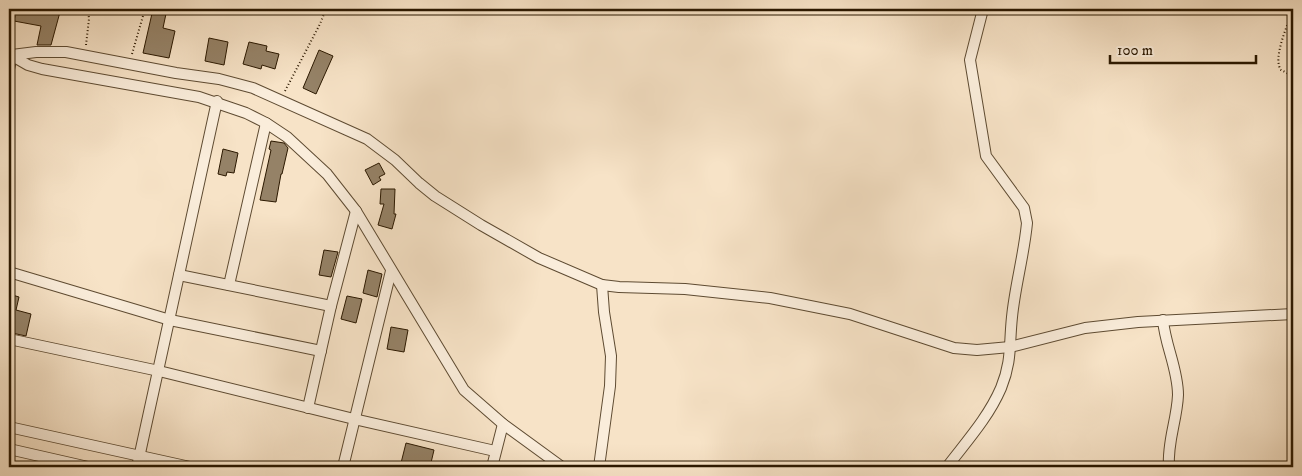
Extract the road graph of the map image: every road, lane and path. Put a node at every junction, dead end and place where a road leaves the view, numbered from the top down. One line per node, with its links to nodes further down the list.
1 (88, 9): 7 (path)
2 (145, 9): 8 (path)
3 (326, 9): 11 (path)
4 (983, 9): 25 (street)
5 (1293, 9): 10 (path)
6 (10, 55): 7 (street); 9 (street); 12 (street)
7 (84, 55): 8 (street)
8 (129, 63): 11 (street)
9 (9, 69)
10 (1293, 76)
11 (280, 100): 19 (street)
12 (217, 101): 13 (street); 17 (street)
13 (266, 123): 14 (street); 18 (street)
14 (356, 211): 15 (street); 20 (street)
15 (391, 271): 29 (street); 30 (street)
16 (9, 272): 22 (street)
17 (179, 275): 18 (street); 22 (street)
18 (229, 284): 20 (street)
19 (602, 285): 25 (street); 41 (street)
20 (331, 306): 26 (street)
21 (1293, 314): 23 (street)
22 (170, 320): 26 (street); 27 (street)
23 (1163, 320): 25 (street); 43 (street)
24 (9, 339): 27 (street)
25 (1010, 347): 42 (street)
26 (321, 351): 28 (street)
27 (159, 371): 28 (street); 34 (street)
28 (308, 408): 29 (street)
29 (354, 420): 33 (street); 38 (street)
30 (503, 424): 33 (street); 40 (street)
31 (9, 428): 34 (street)
32 (9, 449): 35 (street)
33 (496, 451): 39 (street)
34 (139, 456): 36 (street); 37 (street)
35 (88, 467)
36 (137, 467)
37 (190, 467)
38 (343, 467)
39 (492, 467)
40 (562, 467)
41 (599, 467)
42 (947, 467)
43 (1169, 467)

